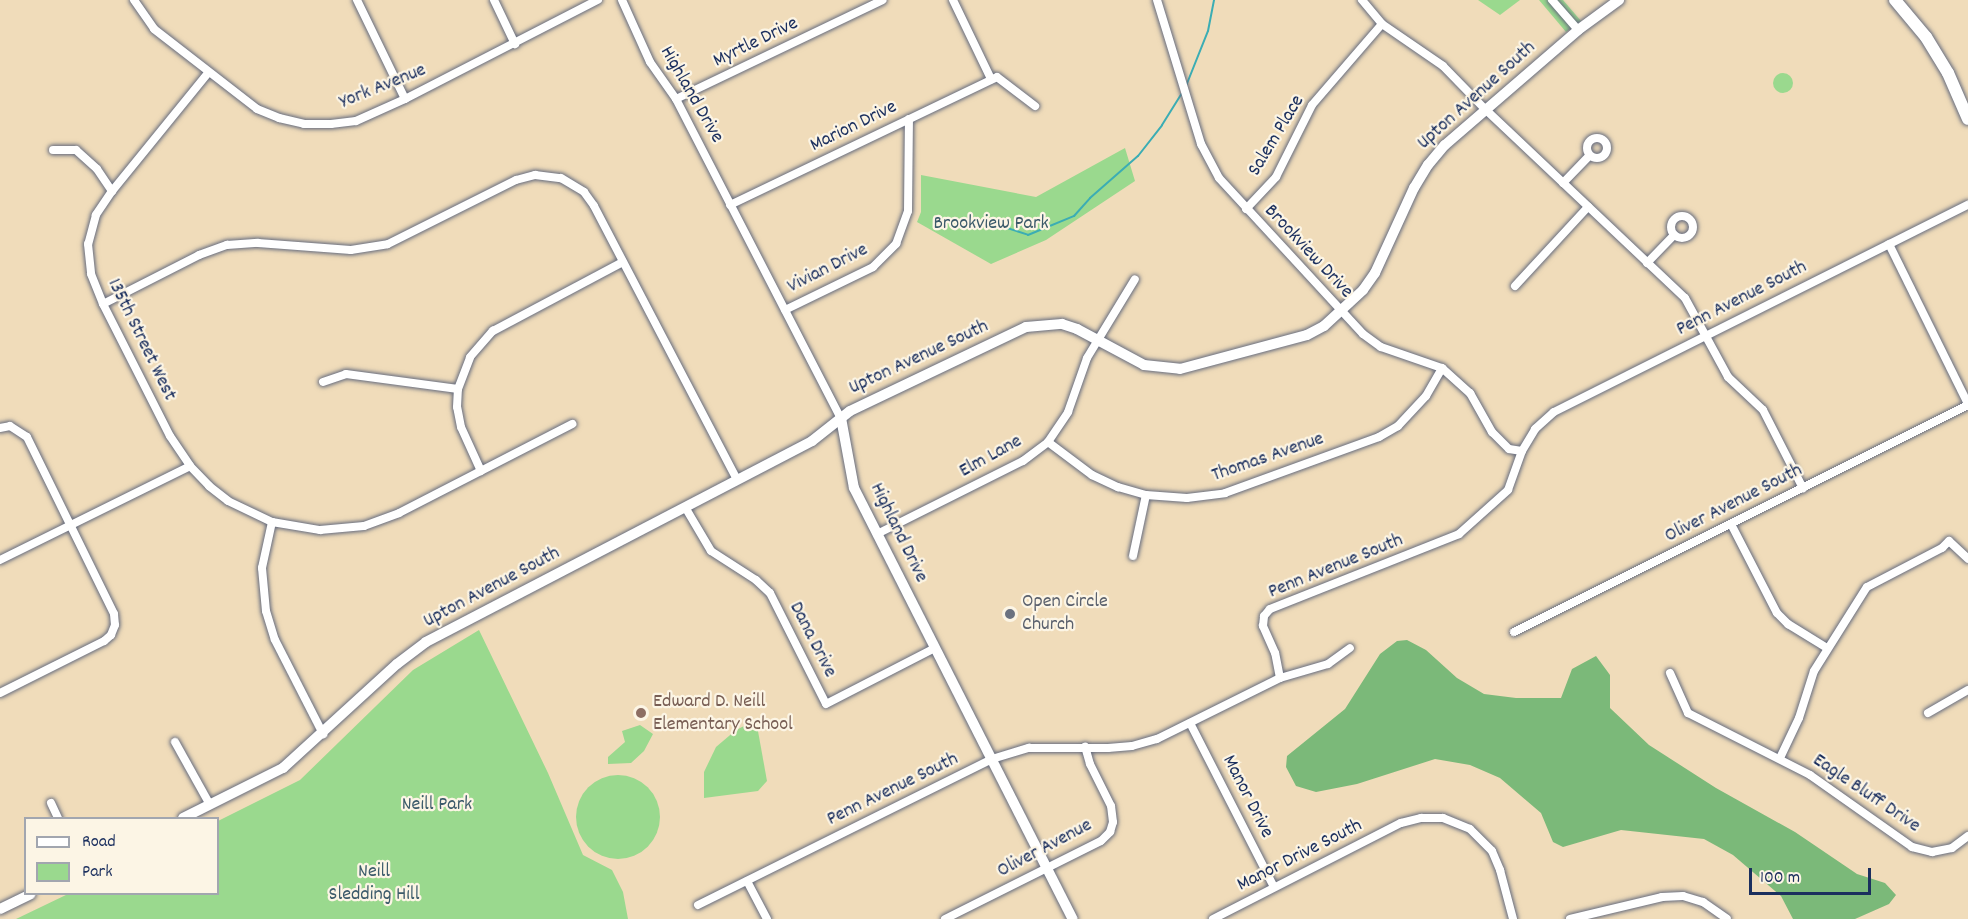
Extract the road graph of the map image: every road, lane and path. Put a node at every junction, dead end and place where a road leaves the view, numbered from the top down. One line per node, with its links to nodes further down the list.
1 (134, 0): 16 (street, York Avenue)
2 (357, 0): 18 (street)
3 (494, 0): 15 (street)
4 (598, 0): 15 (street, York Avenue)
5 (622, 0): 19 (street, Highland Drive)
6 (883, 0): 19 (street, Myrtle Drive)
7 (953, 0): 17 (street)
8 (1156, 0): 31 (street, Brookview Drive)
9 (1362, 0): 13 (street)
10 (1552, 0): 14 (street)
11 (1619, 0): 14 (street, Upton Avenue South)
12 (1895, 0): 23 (main road)
13 (1382, 24): 21 (street); 31 (street, Salem Place)
14 (1578, 30): 21 (street, Upton Avenue South)
15 (515, 44): 18 (street, York Avenue)
16 (208, 73): 18 (street, York Avenue); 27 (street, 135th Street West)
17 (991, 79): 20 (street); 22 (street, Marion Drive)
18 (405, 99)
19 (676, 99): 28 (street, Highland Drive)
20 (1035, 106)
21 (1485, 110): 26 (street); 40 (street, Upton Avenue South)
22 (909, 119): 28 (street, Marion Drive); 39 (street, Vivian Drive)
23 (1968, 119)
24 (53, 150): 27 (street)
25 (1589, 156): 26 (street)
26 (1563, 183): 30 (street)
27 (112, 191): 38 (street, 135th Street West)
28 (730, 205): 39 (street, Highland Drive)
29 (1968, 205): 33 (street, Penn Avenue South)
30 (1588, 207): 35 (street); 37 (street)
31 (1246, 209): 40 (street, Brookview Drive)
32 (1674, 235): 35 (street)
33 (1889, 244): 41 (street, Penn Avenue South); 46 (street)
34 (623, 262): 38 (street); 45 (street); 54 (street)
35 (1647, 263): 41 (street)
36 (1135, 279): 42 (street, Elm Lane)
37 (1515, 286)
38 (103, 304): 52 (street, 135th Street West)
39 (784, 310): 47 (street, Highland Drive)
40 (1341, 311): 42 (street, Upton Avenue South); 43 (street, Brookview Drive)
41 (1706, 336): 51 (street, Penn Avenue South); 55 (street)
42 (1098, 339): 47 (street, Upton Avenue South); 50 (street, Elm Lane)
43 (1442, 368): 51 (street, Brookview Drive); 56 (street, Thomas Avenue)
44 (323, 382): 45 (street)
45 (458, 390): 53 (street)
46 (1968, 404): 55 (street, Oliver Avenue South)
47 (841, 418): 54 (street, Upton Avenue South); 61 (street, Highland Drive)
48 (572, 424): 53 (street, 135th Street West)
49 (0, 428): 60 (street)
50 (1048, 442): 56 (street, Thomas Avenue); 61 (street, Elm Lane)
51 (1522, 451): 70 (street, Penn Avenue South)
52 (190, 466): 58 (street, 135th Street West); 60 (street)
53 (482, 471): 58 (street, 135th Street West)
54 (737, 480): 57 (street, Upton Avenue South)
55 (1803, 488): 59 (street, Oliver Avenue South)
56 (1146, 495): 62 (street)
57 (685, 507): 66 (street, Dana Drive); 75 (street, Upton Avenue South)
58 (272, 522): 75 (street)
59 (1731, 524): 65 (street, Oliver Avenue South); 68 (street)
60 (70, 525): 64 (street); 72 (street)
61 (877, 534): 66 (street, Highland Drive)
62 (1133, 556)
63 (1968, 559): 68 (street)
64 (0, 560)
65 (1514, 632)
66 (935, 648): 79 (street, Highland Drive)
67 (1350, 648): 70 (street)
68 (1827, 648): 78 (street)
69 (1670, 673): 78 (street, Eagle Bluff Drive)
70 (1280, 678): 74 (street, Penn Avenue South)
71 (1968, 690): 73 (street)
72 (0, 693)
73 (1928, 712)
74 (1190, 723): 77 (street, Penn Avenue South); 87 (street, Manor Drive)
75 (323, 734): 81 (street, Upton Avenue South)
76 (175, 742): 81 (street)
77 (1085, 747): 79 (street, Penn Avenue South); 85 (street, Oliver Avenue)
78 (1780, 758): 84 (street, Eagle Bluff Drive)
79 (992, 759): 85 (street, Highland Drive); 86 (street, Penn Avenue South)
80 (51, 803): 82 (street)
81 (210, 805): 83 (street, Upton Avenue South)
82 (57, 817)
83 (187, 817)
84 (1968, 837)
85 (1047, 868): 92 (street, Oliver Avenue); 93 (street, Highland Drive)
86 (747, 881): 89 (street, Penn Avenue South); 91 (street)
87 (1274, 887): 94 (street, Manor Drive South); 95 (street, Manor Drive South)
88 (29, 895): 90 (street)
89 (698, 904)
90 (0, 909)
91 (767, 919)
92 (945, 919)
93 (1073, 919)
94 (1215, 919)
95 (1513, 919)
96 (1570, 919): 97 (street)
97 (1727, 919)

